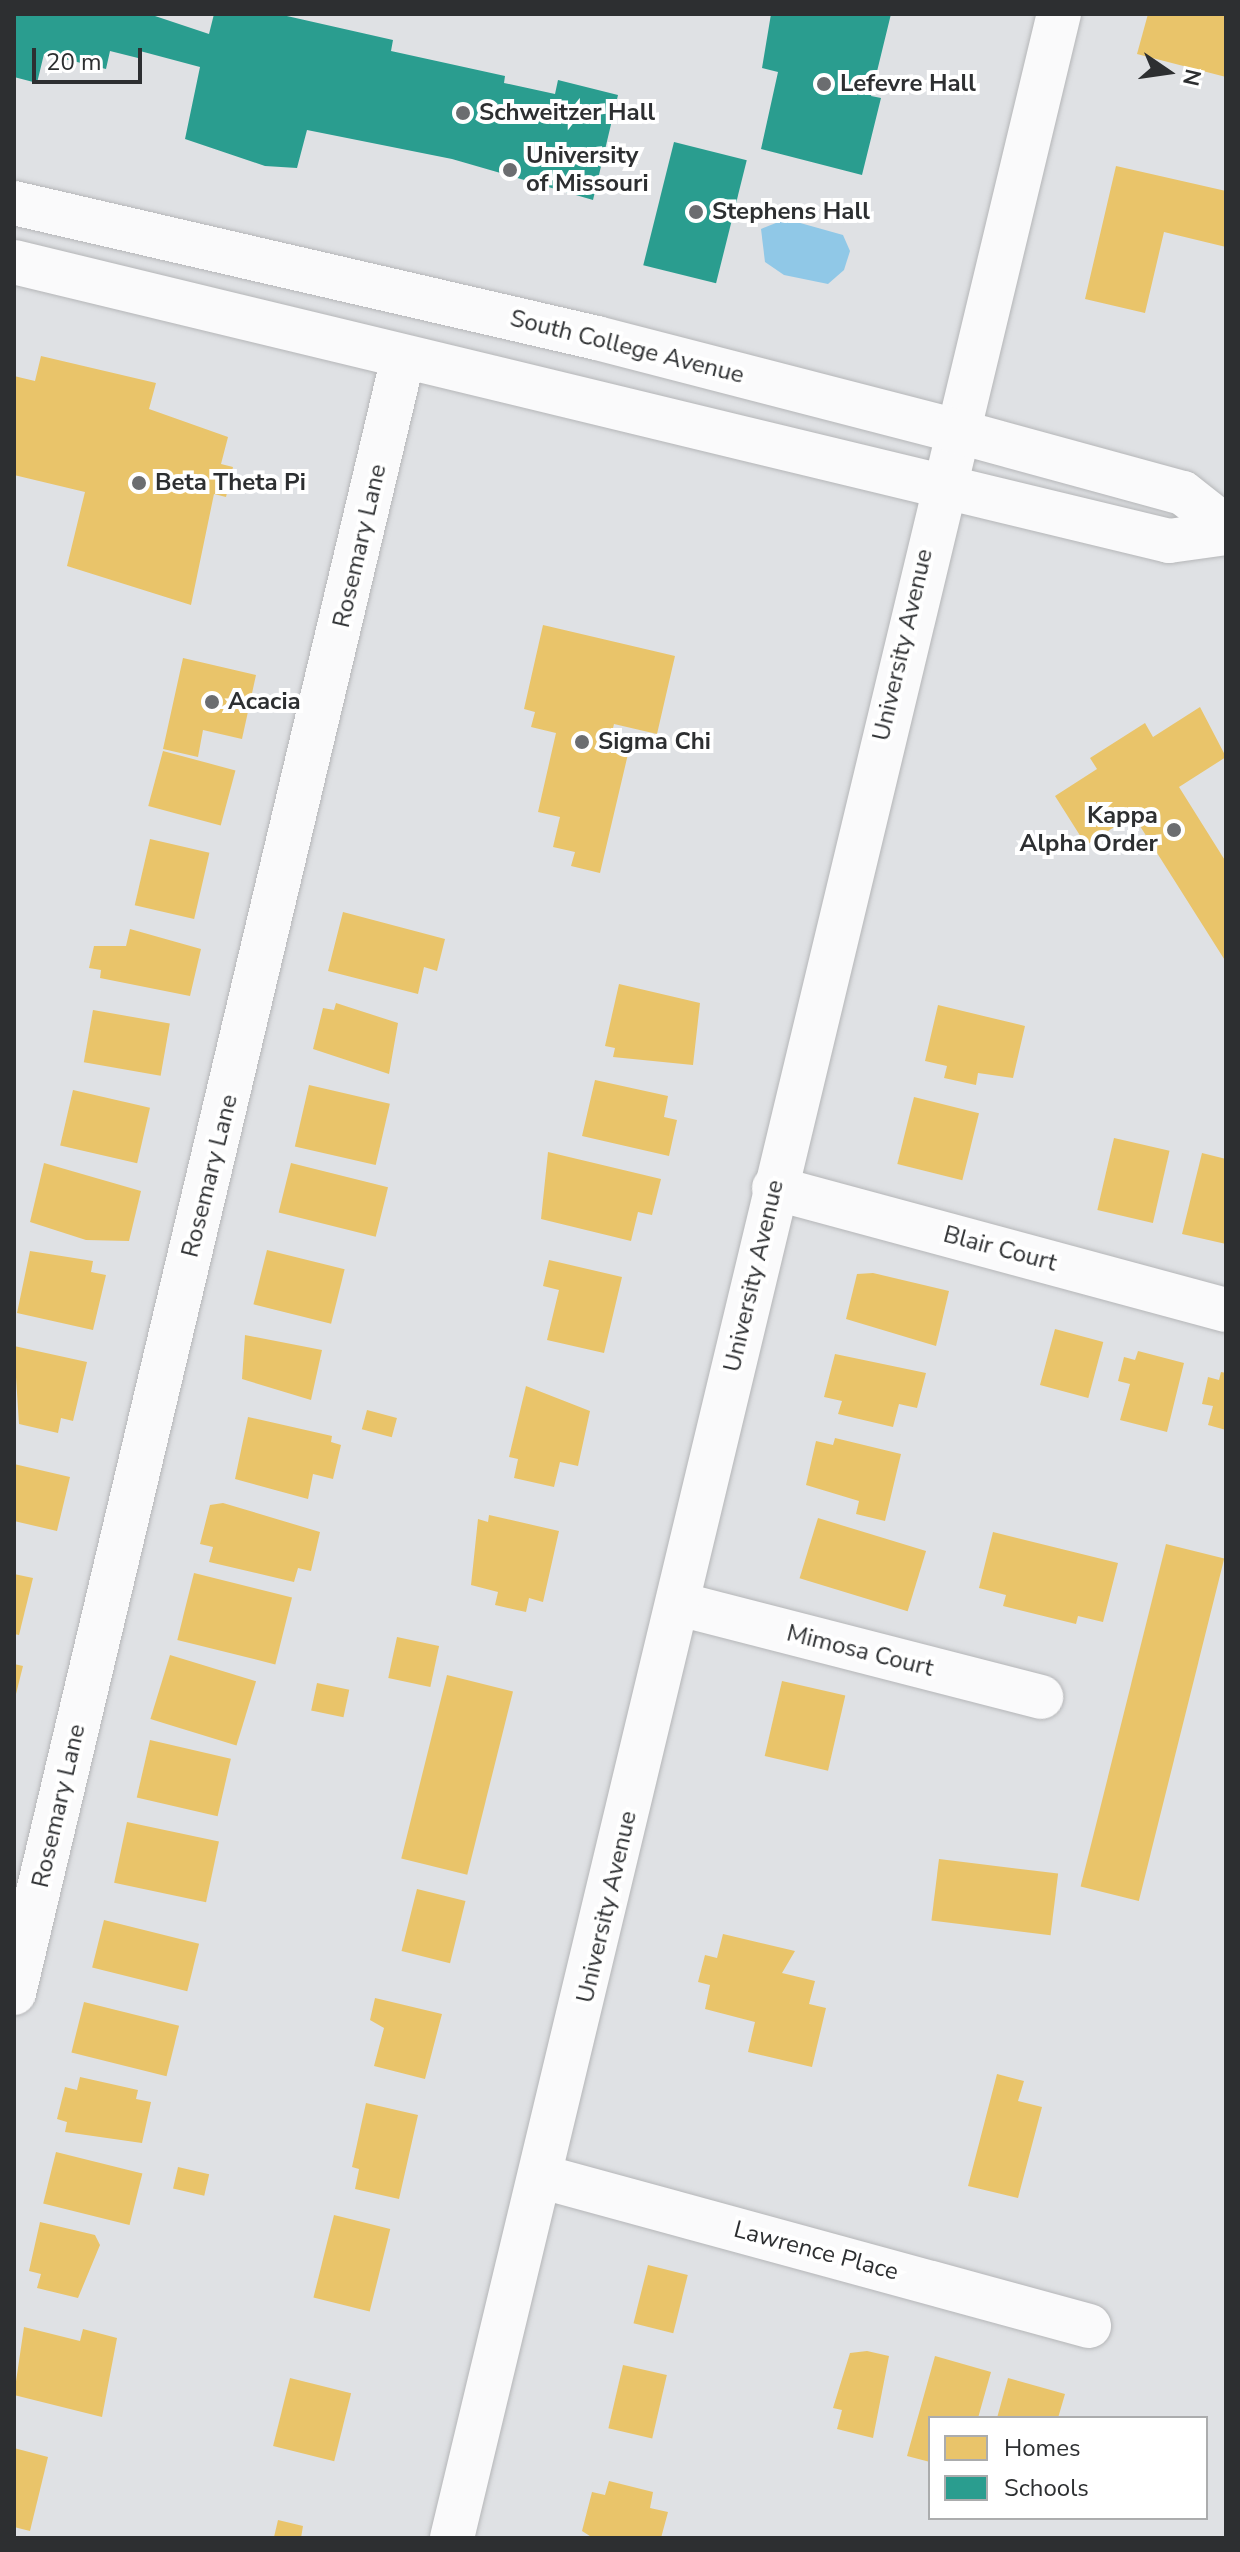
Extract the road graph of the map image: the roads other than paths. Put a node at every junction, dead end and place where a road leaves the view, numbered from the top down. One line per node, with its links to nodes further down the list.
1 (1059, 14): 5 (street, University Avenue)
2 (14, 203): 5 (street, South College Avenue)
3 (14, 262): 4 (street, South College Avenue)
4 (403, 358): 6 (street, South College Avenue); 12 (street, Rosemary Lane)
5 (956, 431): 6 (street, University Avenue); 7 (street, South College Avenue)
6 (942, 488): 7 (street, South College Avenue); 8 (street, University Avenue)
7 (1226, 530)
8 (774, 1188): 9 (street, Blair Court); 10 (street, University Avenue)
9 (1226, 1310)
10 (679, 1604): 11 (street, Mimosa Court); 13 (street, University Avenue)
11 (1041, 1697)
12 (14, 1993)
13 (543, 2177): 14 (street, Lawrence Place); 15 (street, University Avenue)
14 (1089, 2326)
15 (452, 2538)

